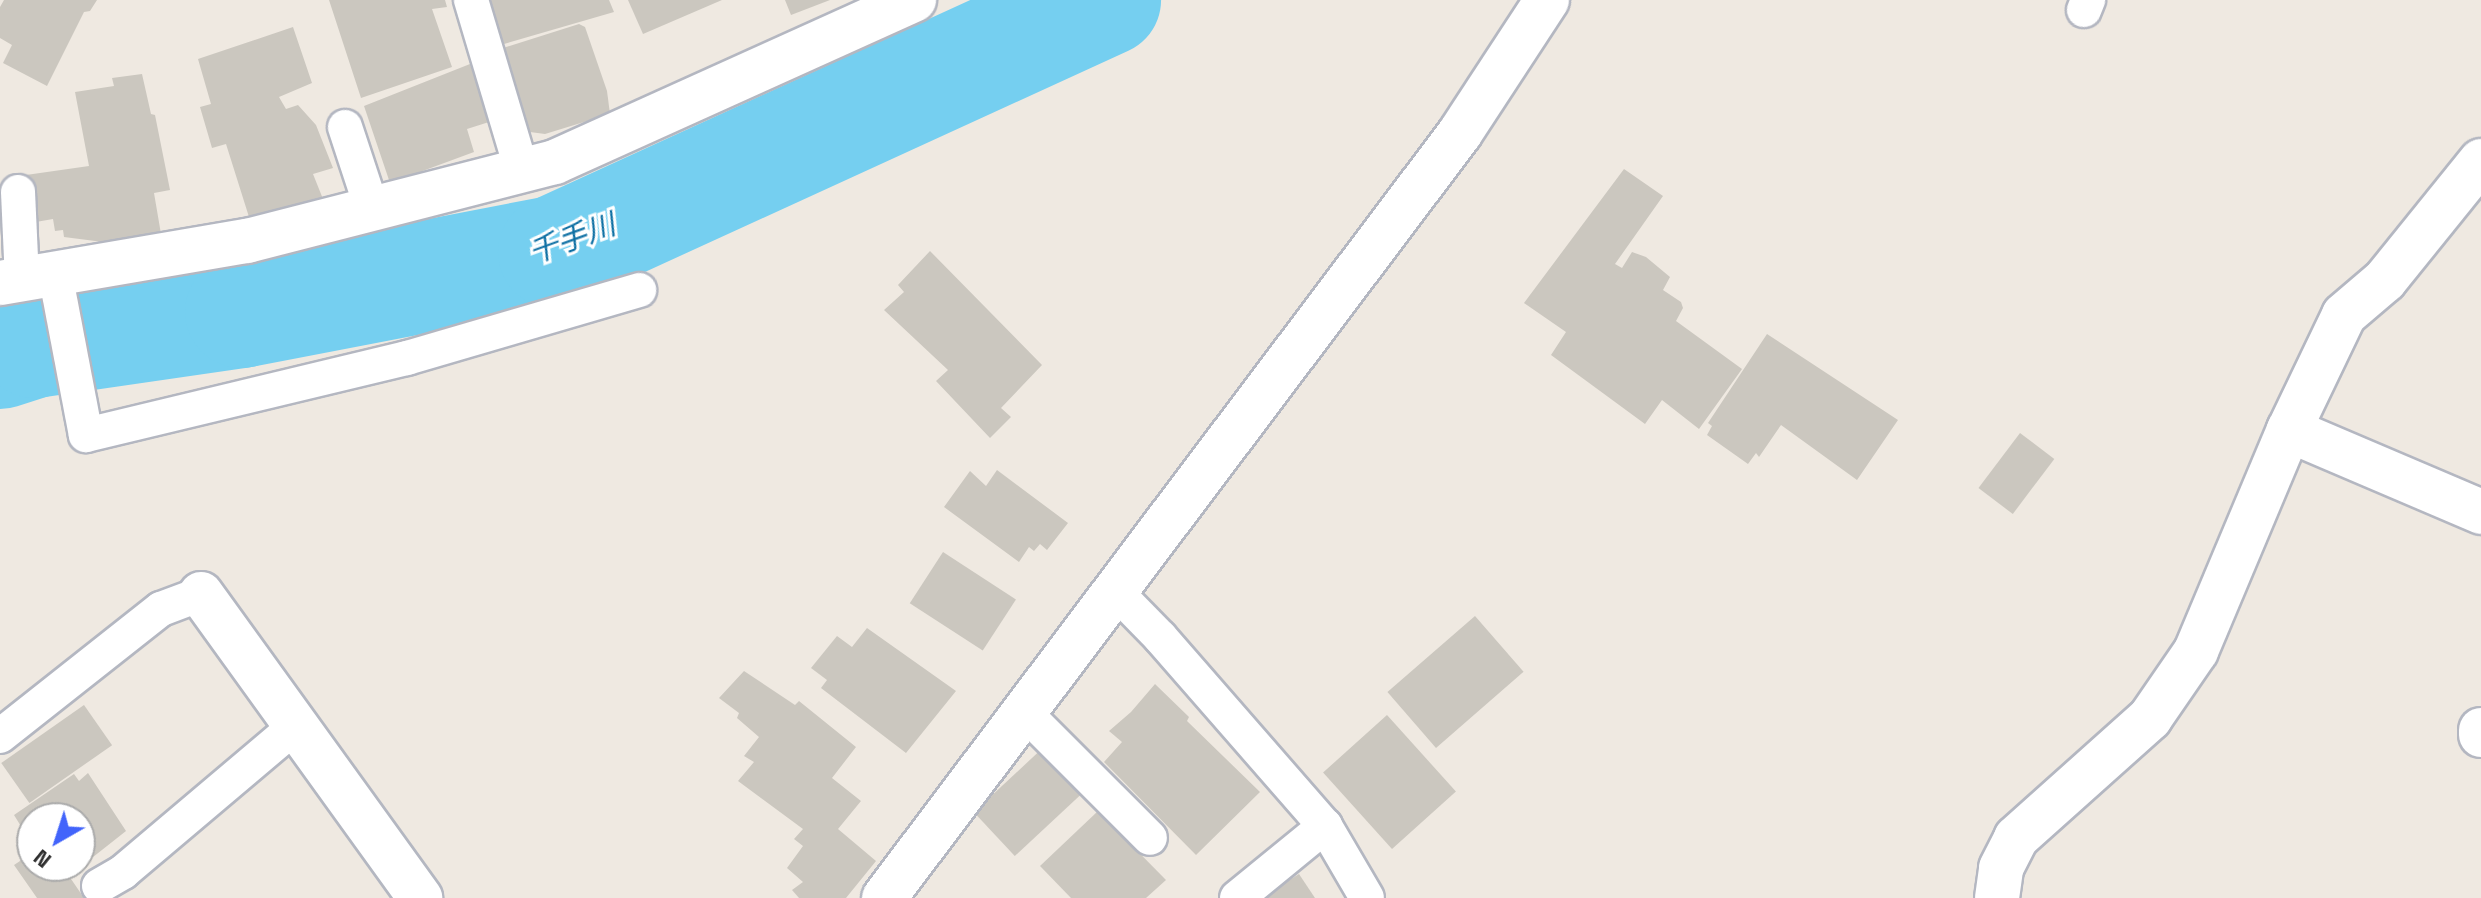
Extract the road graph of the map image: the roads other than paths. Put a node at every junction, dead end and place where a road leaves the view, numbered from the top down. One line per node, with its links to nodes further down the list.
1 (471, 0): 6 (lane)
2 (914, 0): 6 (street)
3 (1547, 0): 13 (street)
4 (345, 127): 8 (lane)
5 (2481, 161): 11 (street)
6 (522, 171): 8 (street)
7 (18, 192): 9 (lane)
8 (372, 209): 9 (street)
9 (34, 282): 10 (lane)
10 (639, 290)
11 (2289, 430): 12 (street); 25 (street)
12 (2481, 512)
13 (1115, 591): 15 (street); 18 (lane)
14 (201, 594): 16 (street); 17 (lane)
15 (1024, 712): 19 (lane); 22 (street)
16 (297, 725): 20 (lane); 21 (street)
17 (0, 736)
18 (1325, 826): 23 (lane); 24 (lane)
19 (1150, 838)
20 (99, 886)
21 (420, 898)
22 (884, 898)
23 (1237, 898)
24 (1367, 898)
25 (1997, 898)

